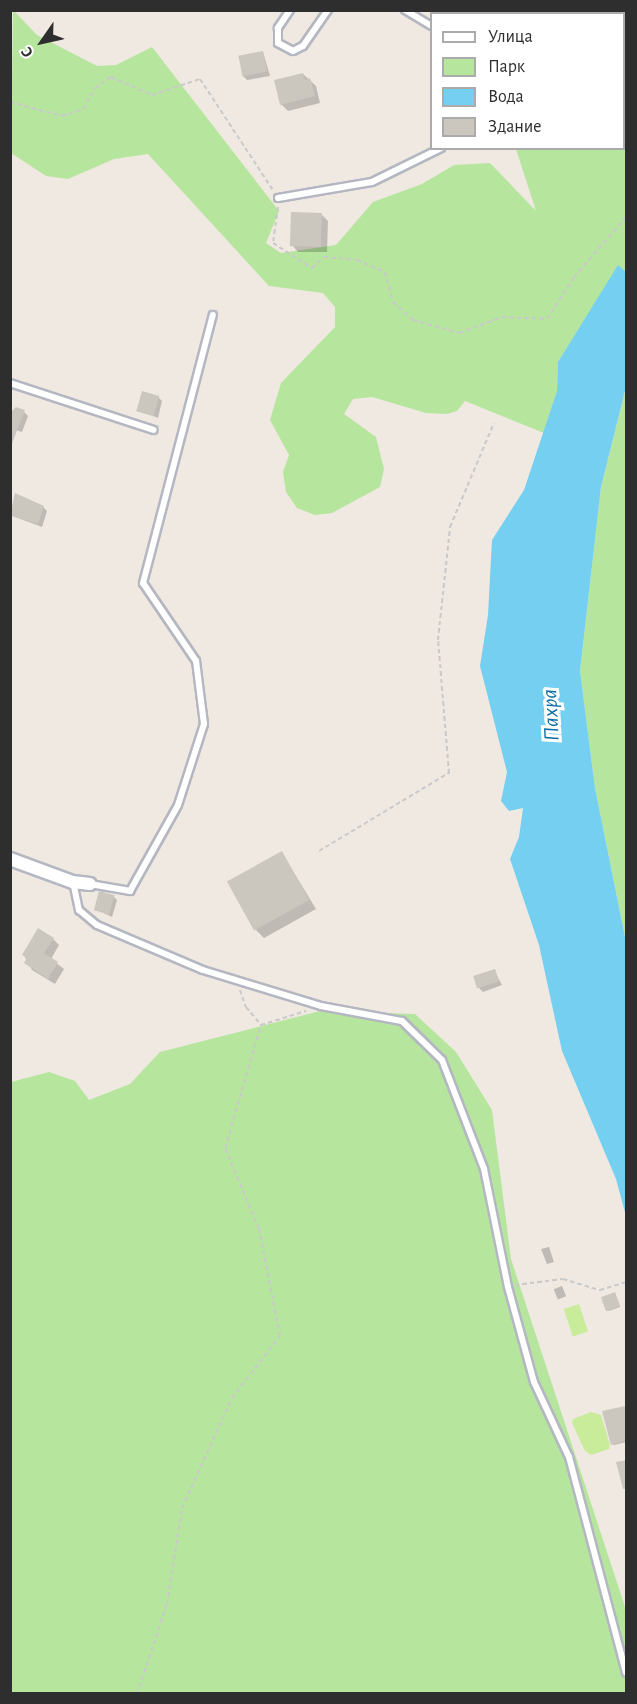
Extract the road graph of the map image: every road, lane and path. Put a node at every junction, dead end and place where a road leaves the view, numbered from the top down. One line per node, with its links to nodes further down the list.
1 (290, 10): 2 (lane)
2 (328, 10)
3 (405, 10): 4 (lane)
4 (430, 25)
5 (10, 102): 7 (path)
6 (437, 150): 7 (lane)
7 (278, 198): 8 (path)
8 (627, 216)
9 (213, 315): 16 (lane)
10 (10, 383): 12 (lane)
11 (494, 423): 13 (path)
12 (154, 430)
13 (320, 851)
14 (10, 859): 15 (street)
15 (74, 882): 16 (street); 17 (lane)
16 (90, 884)
17 (236, 981): 18 (lane); 19 (path)
18 (321, 1006): 19 (path); 22 (lane)
19 (261, 1025): 23 (path)
20 (627, 1282): 21 (path)
21 (519, 1284)
22 (627, 1673)
23 (137, 1694)

